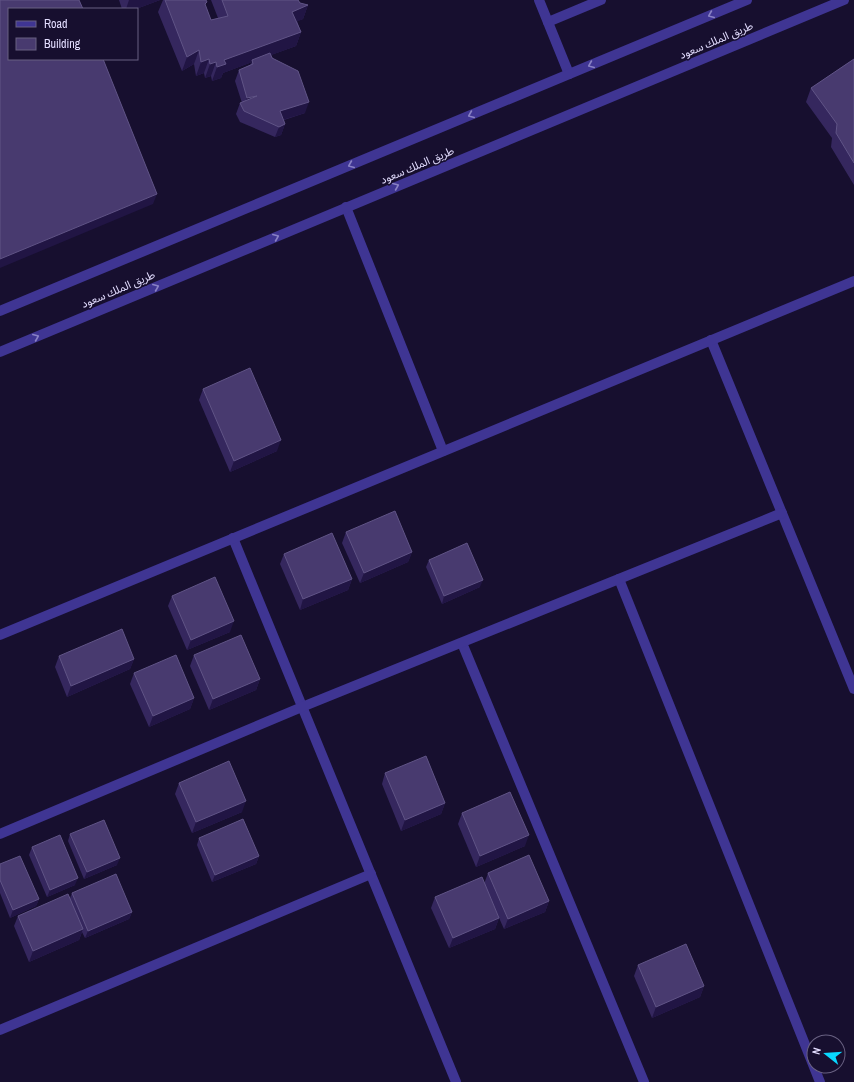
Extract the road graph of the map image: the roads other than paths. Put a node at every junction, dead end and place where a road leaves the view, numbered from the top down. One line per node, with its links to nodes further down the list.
1 (539, 0): 5 (street)
2 (601, 0): 5 (street)
3 (747, 0): 6 (street, one-way to 6)
4 (844, 0): 7 (street, طريق الملك سعود, one-way to 4)
5 (548, 22): 6 (street)
6 (569, 74): 9 (street, one-way to 9)
7 (346, 207): 11 (street, طريق الملك سعود, one-way to 7); 12 (street)
8 (854, 280): 10 (street)
9 (0, 311)
10 (711, 340): 12 (street); 13 (street)
11 (0, 352)
12 (443, 451): 14 (street)
13 (782, 513): 15 (street); 18 (street)
14 (233, 538): 16 (street); 19 (street)
15 (619, 579): 17 (street); 25 (street)
16 (0, 635)
17 (462, 643): 19 (street); 24 (street)
18 (854, 689)
19 (302, 707): 20 (street); 21 (street)
20 (0, 834)
21 (371, 874): 22 (street); 23 (street)
22 (0, 1030)
23 (456, 1082)
24 (644, 1082)
25 (820, 1082)

